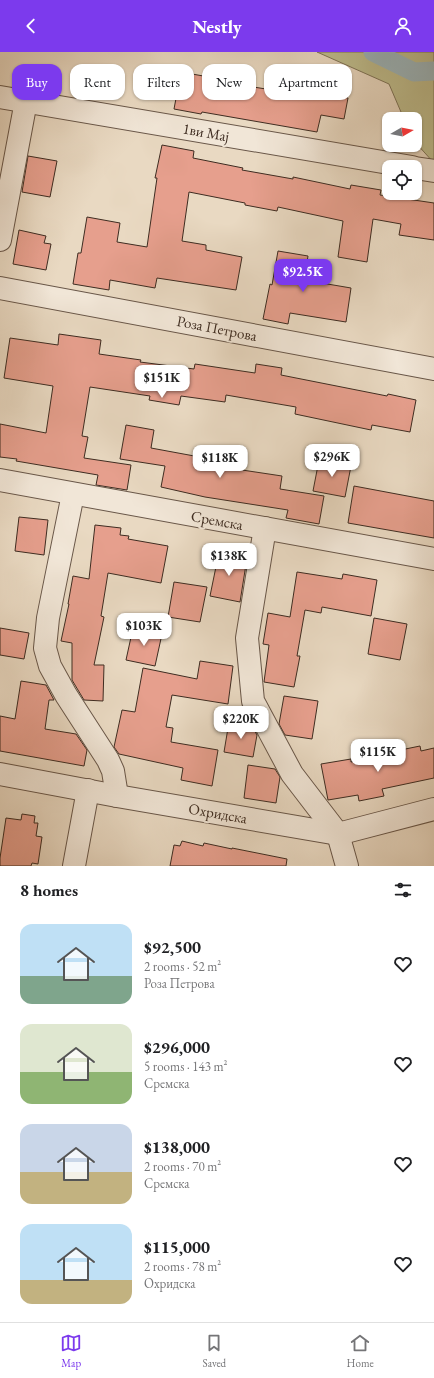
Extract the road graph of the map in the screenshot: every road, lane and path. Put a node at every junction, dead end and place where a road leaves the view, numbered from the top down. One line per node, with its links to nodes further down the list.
1 (0, 97): 2 (street, 1ви Мај)
2 (26, 101): 3 (street, 1ви Мај); 6 (street)
3 (382, 162)
4 (422, 169): 5 (street)
5 (434, 171)
6 (0, 240)
7 (0, 288): 8 (street, Роза Петрова)
8 (434, 369)
9 (0, 480): 10 (street, Сремска)
10 (73, 494): 11 (street, Сремска); 15 (street)
11 (265, 528): 12 (street, Сремска); 17 (street)
12 (434, 558)
13 (0, 774): 14 (street, Охридска)
14 (88, 790): 15 (street, Охридска); 18 (street)
15 (117, 796): 17 (street, Охридска)
16 (434, 809): 17 (street, Охридска)
17 (338, 834): 19 (street)
18 (74, 866)
19 (347, 866)

